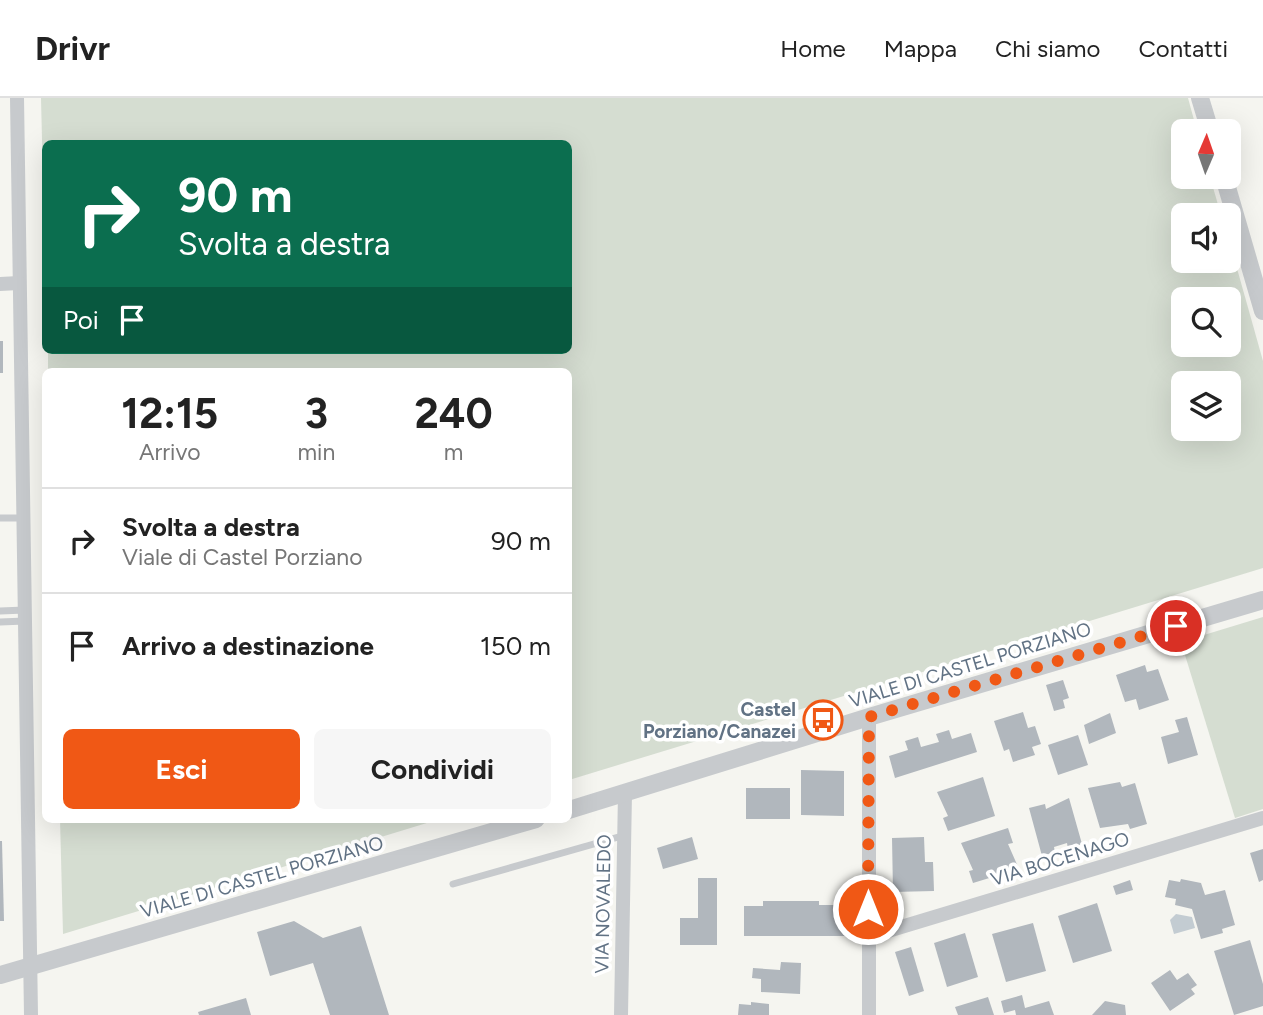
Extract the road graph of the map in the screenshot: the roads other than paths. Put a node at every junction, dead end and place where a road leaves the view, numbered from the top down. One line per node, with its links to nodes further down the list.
1 (17, 98): 5 (street)
2 (1200, 98): 3 (street)
3 (1206, 119)
4 (1227, 189): 7 (street)
5 (19, 283): 6 (street); 9 (street)
6 (0, 284)
7 (1263, 311)
8 (0, 518): 9 (lane)
9 (23, 518): 12 (street)
10 (1263, 600): 14 (street, VIALE DI CASTEL PORZIANO)
11 (0, 611): 12 (lane)
12 (25, 616): 13 (lane); 22 (street)
13 (0, 622)
14 (869, 717): 15 (street, VIALE DI CASTEL PORZIANO); 21 (street)
15 (625, 793): 16 (street, VIALE DI CASTEL PORZIANO); 19 (street, VIA NOVALEDO)
16 (572, 809)
17 (1263, 818): 21 (street, VIA BOCENAGO)
18 (522, 823): 22 (street, VIALE DI CASTEL PORZIANO)
19 (622, 836): 20 (lane); 25 (street, VIA NOVALEDO)
20 (453, 884)
21 (868, 937): 26 (street)
22 (31, 966): 23 (street, VIALE DI CASTEL PORZIANO); 24 (street)
23 (0, 975)
24 (31, 1015)
25 (621, 1015)
26 (869, 1015)

